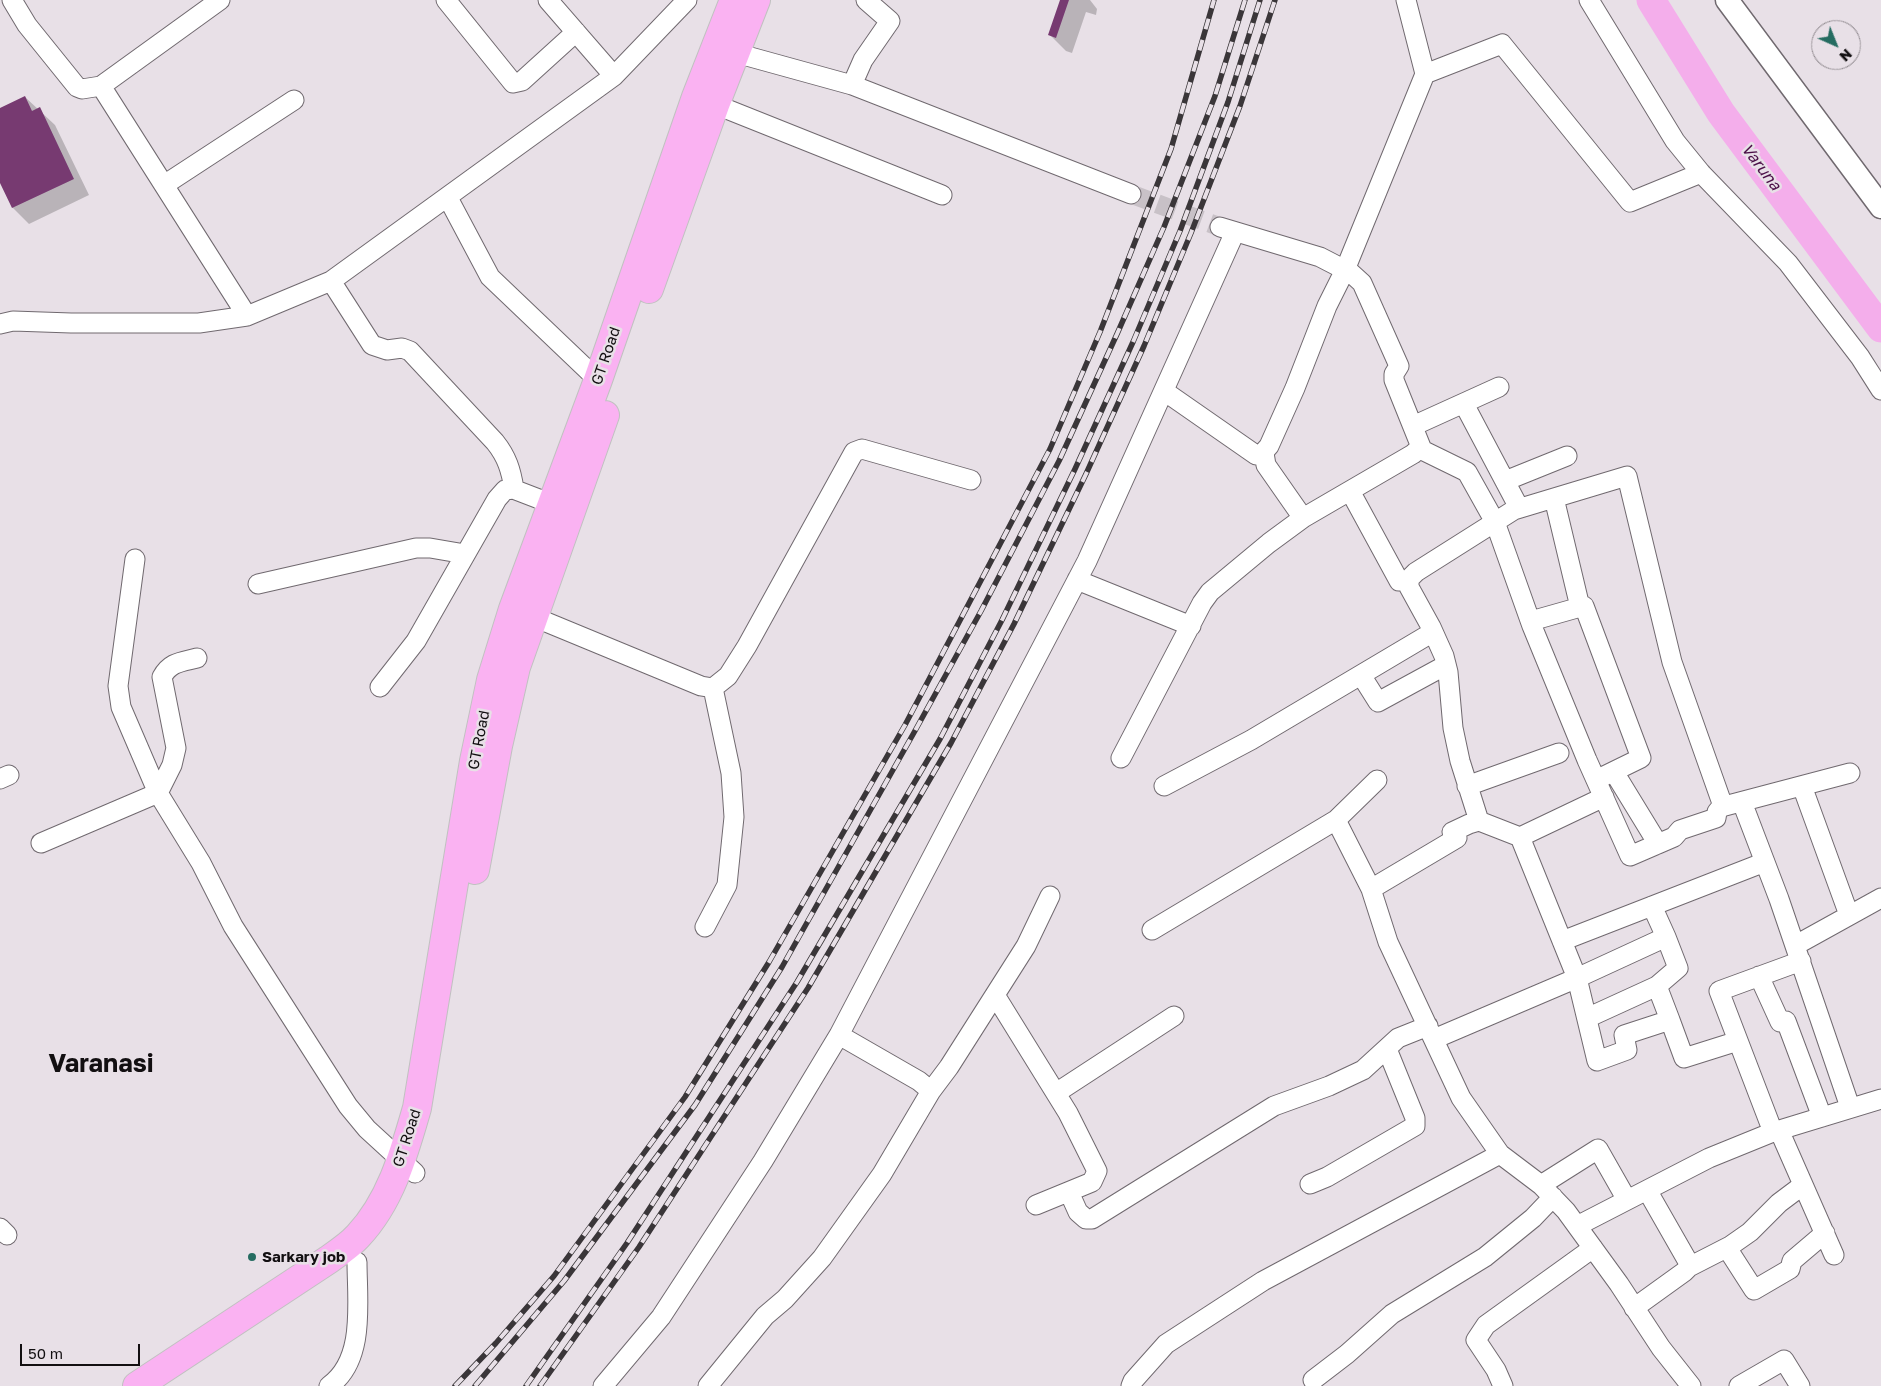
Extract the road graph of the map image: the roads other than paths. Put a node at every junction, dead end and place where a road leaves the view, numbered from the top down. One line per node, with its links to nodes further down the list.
1 (12, 0): 17 (street)
2 (220, 0): 17 (street)
3 (446, 0): 12 (street)
4 (548, 0): 12 (street)
5 (687, 0): 15 (street)
6 (734, 0): 13 (highway, GT Road)
7 (756, 0): 13 (highway, GT Road)
8 (866, 0): 16 (street)
9 (1406, 0): 14 (street)
10 (1589, 0): 20 (street)
11 (1727, 0): 25 (street)
12 (576, 32): 15 (street)
13 (725, 50): 16 (street); 19 (highway, GT Road)
14 (1425, 74): 20 (street); 27 (street)
15 (614, 76): 24 (street)
16 (852, 85): 22 (street)
17 (101, 86): 21 (street)
18 (294, 100): 21 (street)
19 (705, 101): 23 (street); 26 (highway, GT Road)
20 (1701, 173): 33 (street)
21 (164, 186): 29 (street)
22 (1132, 194)
23 (942, 195)
24 (448, 198): 28 (street); 31 (street)
25 (1881, 208)
26 (647, 268): 31 (highway, GT Road); 55 (highway, GT Road)
27 (1345, 270): 34 (street); 36 (street); 38 (street)
28 (331, 282): 29 (street); 42 (street)
29 (247, 316): 30 (street)
30 (0, 324)
31 (598, 380): 45 (highway, GT Road)
32 (1499, 387): 35 (street)
33 (1881, 390)
34 (1164, 391): 38 (street); 52 (street)
35 (1464, 404): 36 (street); 41 (street)
36 (1414, 426): 37 (street)
37 (1420, 449): 43 (street); 48 (street)
38 (1264, 453): 47 (street)
39 (1567, 456): 41 (street)
40 (971, 480): 64 (street)
41 (1504, 481): 46 (street)
42 (514, 489): 45 (street); 49 (street)
43 (1350, 491): 47 (street); 51 (street)
44 (1554, 498): 46 (street); 54 (street); 77 (street)
45 (552, 504): 60 (highway, GT Road)
46 (1514, 510): 48 (street)
47 (1302, 518): 57 (street)
48 (1495, 522): 51 (street); 56 (street)
49 (466, 554): 53 (street); 63 (street)
50 (135, 559): 74 (street)
51 (1409, 579): 58 (street)
52 (1076, 580): 57 (street); 102 (street)
53 (258, 584)
54 (1580, 607): 56 (street); 67 (street)
55 (534, 617): 60 (highway, GT Road); 64 (street)
56 (1530, 621): 70 (street)
57 (1191, 626): 66 (street)
58 (1433, 632): 61 (street); 62 (street)
59 (197, 658): 74 (street)
60 (507, 664): 112 (highway, GT Road)
61 (1446, 665): 62 (street); 72 (street)
62 (1361, 675): 71 (street)
63 (380, 687)
64 (713, 688): 89 (street)
65 (1559, 753): 72 (street)
66 (1121, 758)
67 (1614, 772): 70 (street); 82 (street)
68 (1850, 773): 73 (street)
69 (1377, 780): 78 (street)
70 (1596, 780): 75 (street)
71 (1164, 786)
72 (1467, 786): 79 (street)
73 (1802, 786): 76 (street); 88 (street)
74 (158, 793): 81 (street); 112 (street)
75 (1604, 797): 80 (street); 82 (street)
76 (1742, 802): 77 (street); 83 (street)
77 (1723, 806): 82 (street)
78 (1336, 820): 84 (street); 90 (street)
79 (1480, 821): 80 (street); 84 (street)
80 (1520, 836): 92 (street)
81 (41, 843)
82 (1658, 844)
83 (1765, 862): 87 (street); 93 (street)
84 (1371, 888): 101 (street)
85 (1050, 896): 97 (street)
86 (1881, 898): 88 (street)
87 (1652, 906): 91 (street); 92 (street)
88 (1849, 915): 93 (street)
89 (705, 926)
90 (1152, 930)
91 (1666, 937): 95 (street); 96 (street)
92 (1562, 940): 95 (street)
93 (1798, 953): 94 (street); 108 (street)
94 (1759, 976): 103 (street); 109 (street)
95 (1576, 978): 99 (street); 101 (street)
96 (1656, 986): 99 (street); 100 (street)
97 (995, 995): 105 (street); 106 (street)
98 (1174, 1016): 106 (street)
99 (1586, 1018): 100 (street)
100 (1670, 1020): 103 (street)
101 (1431, 1033): 104 (street); 111 (street)
102 (839, 1035): 105 (street); 130 (street)
103 (1738, 1040): 110 (street)
104 (1386, 1049): 113 (street); 117 (street)
105 (931, 1091): 133 (street)
106 (1056, 1093): 117 (street)
107 (1881, 1099): 108 (street)
108 (1850, 1107): 109 (street)
109 (1822, 1116): 110 (street)
110 (1776, 1131): 114 (street); 115 (street)
111 (1500, 1154): 116 (street); 134 (street)
112 (408, 1167): 125 (highway, GT Road); 128 (highway, GT Road)
113 (1310, 1184)
114 (1803, 1185): 121 (street); 123 (street)
115 (1647, 1190): 118 (street); 126 (street)
116 (1547, 1191): 118 (street); 120 (street); 129 (street)
117 (1069, 1192): 119 (street)
118 (1627, 1200): 120 (street)
119 (1036, 1205)
120 (1577, 1226): 122 (street)
121 (1825, 1233): 123 (street); 124 (street)
122 (1593, 1248): 127 (street); 135 (street)
123 (1727, 1248): 126 (street)
124 (1834, 1255)
125 (357, 1262): 128 (highway, GT Road); 132 (street)
126 (1688, 1266): 127 (street)
127 (1634, 1308): 136 (street)
128 (167, 1380): 131 (highway, GT Road)
129 (1313, 1380)
130 (606, 1385)
131 (137, 1386)
132 (329, 1386)
133 (708, 1386)
134 (1131, 1386)
135 (1503, 1386)
136 (1691, 1386)
137 (1739, 1386): 138 (street)
138 (1800, 1386)

